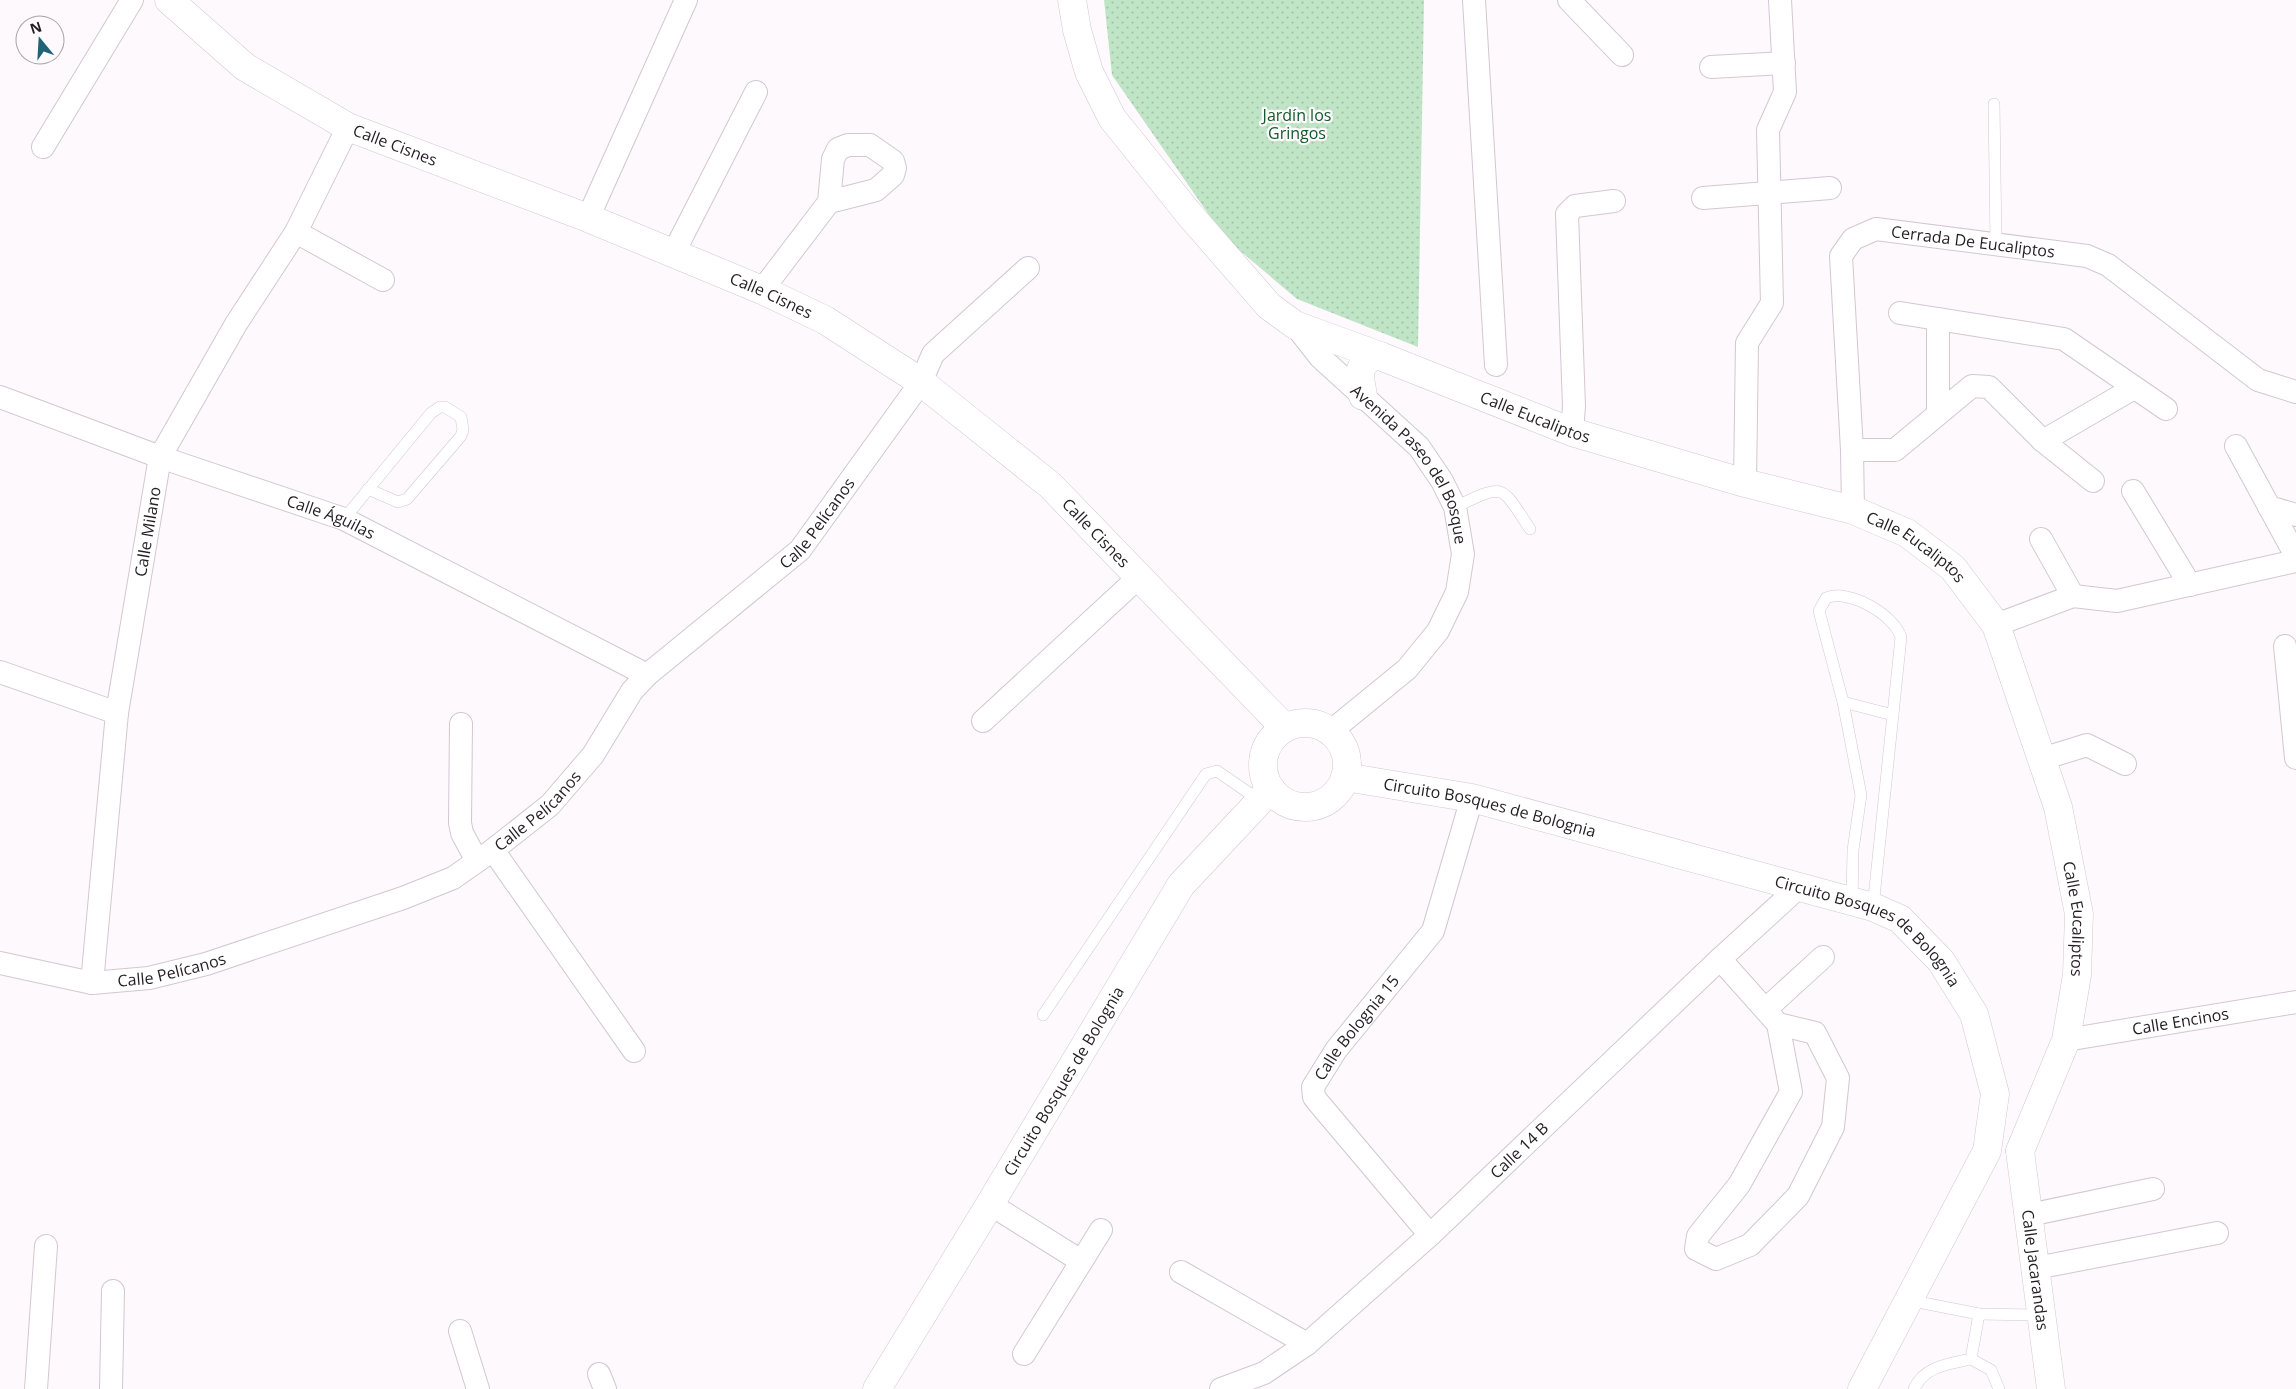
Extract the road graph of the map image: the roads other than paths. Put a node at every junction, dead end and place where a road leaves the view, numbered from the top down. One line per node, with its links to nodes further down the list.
1 (132, 0): 16 (street)
2 (686, 0): 23 (street)
3 (1057, 0): 22 (main road, Avenida Paseo del Bosque)
4 (1072, 0): 22 (main road)
5 (1087, 0): 22 (main road, Avenida Paseo del Bosque)
6 (1474, 0): 34 (street)
7 (1569, 0): 10 (street)
8 (1779, 0): 11 (street)
9 (173, 2): 15 (main road, Calle Cisnes)
10 (1622, 55)
11 (1784, 63): 12 (street); 18 (street)
12 (1711, 67)
13 (756, 92): 26 (street)
14 (1994, 104): 25 (lane)
15 (348, 127): 23 (main road, Calle Cisnes); 24 (street, Calle Milano)
16 (43, 147)
17 (1830, 188): 18 (street)
18 (1770, 193): 19 (street); 48 (street)
19 (1703, 198)
20 (1614, 201): 42 (street)
21 (829, 202): 29 (street)
22 (1189, 214): 32 (main road, Avenida Paseo del Bosque)
23 (588, 218): 26 (main road, Calle Cisnes)
24 (296, 232): 28 (street); 46 (street, Calle Milano)
25 (1996, 243): 37 (street, Cerrada De Eucaliptos); 45 (street, Cerrada De Eucaliptos)
26 (673, 254): 29 (main road, Calle Cisnes)
27 (1028, 268): 35 (street, Calle Pelícanos)
28 (383, 280)
29 (762, 290): 35 (main road, Calle Cisnes)
30 (1900, 313): 31 (street)
31 (1938, 319): 36 (street); 41 (street)
32 (1295, 326): 33 (main road, Calle Eucaliptos); 38 (street, Avenida Paseo del Bosque)
33 (1380, 356): 38 (main road); 42 (main road, Calle Eucaliptos)
34 (1496, 365)
35 (921, 382): 60 (main road, Calle Cisnes); 66 (street, Calle Pelícanos)
36 (2134, 388): 40 (street); 43 (street)
37 (2296, 392)
38 (1363, 396): 51 (street, Avenida Paseo del Bosque)
39 (0, 397): 46 (street, Calle Águilas)
40 (2166, 410)
41 (1938, 413): 43 (street); 45 (street)
42 (1572, 432): 48 (main road, Calle Eucaliptos)
43 (2043, 441): 47 (street)
44 (2236, 446): 52 (street)
45 (1852, 450): 53 (street, Cerrada De Eucaliptos)
46 (160, 457): 55 (street, Calle Águilas); 68 (street, Calle Milano)
47 (2093, 481)
48 (1745, 483): 53 (main road, Calle Eucaliptos)
49 (368, 489): 49 (lane); 55 (lane)
50 (2133, 491): 61 (street)
51 (1455, 507): 56 (lane); 73 (street, Avenida Paseo del Bosque)
52 (2269, 507): 54 (street); 58 (street)
53 (1852, 510): 63 (main road, Calle Eucaliptos)
54 (2296, 515)
55 (344, 519): 66 (street, Calle Águilas)
56 (1530, 529)
57 (2041, 539): 62 (street)
58 (2296, 556)
59 (2296, 561): 61 (street)
60 (1138, 576): 70 (street); 72 (main road, Calle Cisnes)
61 (2190, 585): 62 (street)
62 (2073, 596): 63 (street)
63 (1996, 625): 75 (main road, Calle Eucaliptos)
64 (2285, 646): 74 (street)
65 (0, 672): 68 (street)
66 (647, 675): 80 (street, Calle Pelícanos)
67 (1843, 702): 69 (lane); 69 (lane); 82 (lane)
68 (117, 713): 86 (street, Calle Milano)
69 (1893, 715): 82 (lane)
70 (983, 721)
71 (461, 724): 80 (street)
72 (1285, 728): 73 (main road); 78 (main road)
73 (1330, 732): 77 (main road)
74 (2296, 758)
75 (2042, 759): 76 (street); 90 (main road, Calle Eucaliptos)
76 (2126, 764)
77 (1345, 777): 78 (main road); 79 (main road, Circuito Bosques de Bolognia)
78 (1265, 795): 88 (lane); 95 (main road, Circuito Bosques de Bolognia)
79 (1472, 798): 81 (main road, Circuito Bosques de Bolognia); 99 (street, Calle Bolognia 15)
80 (485, 856): 86 (street, Calle Pelícanos); 91 (street)
81 (1800, 887): 82 (main road, Circuito Bosques de Bolognia); 84 (street, Calle 14 B)
82 (1863, 904): 92 (main road, Circuito Bosques de Bolognia)
83 (1823, 957): 89 (street)
84 (1720, 959): 89 (street); 99 (street, Calle 14 B)
85 (0, 963): 86 (street, Calle Pelícanos)
86 (92, 983)
87 (2296, 1002): 90 (street, Calle Encinos)
88 (1043, 1015)
89 (1772, 1017): 89 (street)
90 (2066, 1040): 93 (main road, Calle Eucaliptos)
91 (634, 1051)
92 (1987, 1150): 93 (main road); 105 (main road, Circuito Bosques de Bolognia)
93 (2020, 1151): 96 (main road, Calle Jacarandas)
94 (2153, 1190): 96 (street)
95 (990, 1204): 101 (street); 115 (main road, Circuito Bosques de Bolognia)
96 (2029, 1215): 102 (main road, Calle Jacarandas)
97 (1101, 1230): 101 (street)
98 (2217, 1233): 102 (street)
99 (1430, 1235): 109 (street, Calle 14 B)
100 (46, 1246): 112 (street)
101 (1082, 1261): 110 (street)
102 (2036, 1268): 107 (main road, Calle Jacarandas)
103 (1181, 1272): 109 (street)
104 (113, 1291): 113 (street)
105 (1907, 1300): 106 (lane); 117 (main road, Circuito Bosques de Bolognia)
106 (1979, 1314): 107 (lane); 111 (lane)
107 (2042, 1315): 120 (main road, Calle Jacarandas)
108 (460, 1331): 114 (street)
109 (1307, 1344): 116 (street, Calle 14 B)
110 (1024, 1354)
111 (1971, 1359): 118 (lane); 119 (lane)
112 (36, 1389)
113 (111, 1389)
114 (478, 1389)
115 (877, 1389)
116 (1221, 1389)
117 (1862, 1389)
118 (1914, 1389)
119 (1999, 1389)
120 (2051, 1389)

